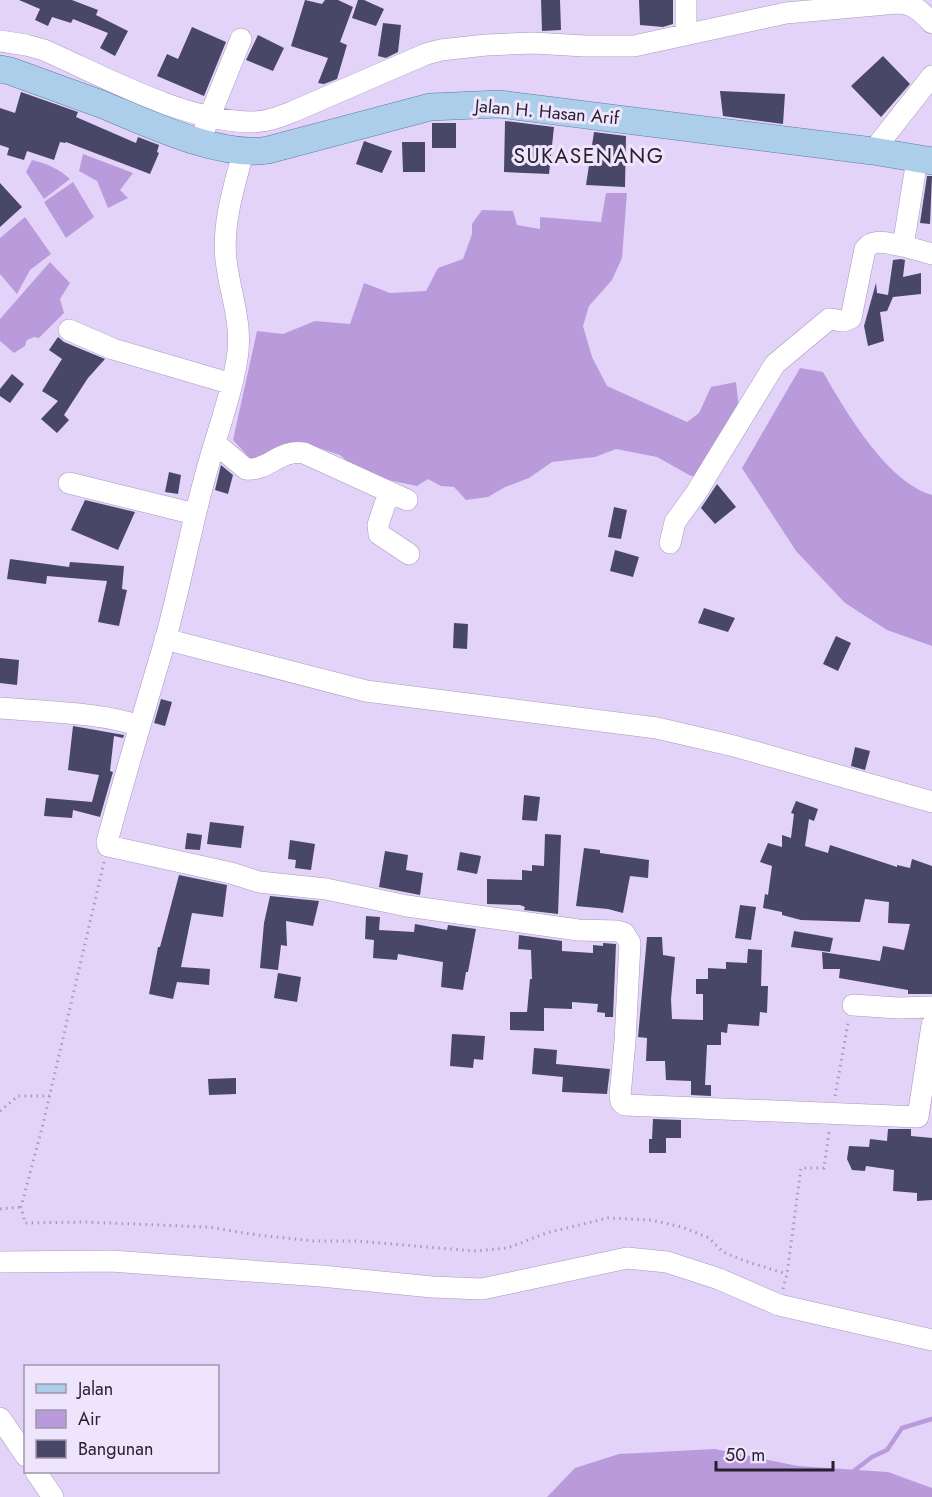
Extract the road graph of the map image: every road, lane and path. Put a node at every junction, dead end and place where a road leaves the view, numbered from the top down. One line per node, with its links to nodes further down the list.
1 (686, 0): 4 (street)
2 (840, 4): 3 (street); 4 (street)
3 (932, 23)
4 (686, 35): 9 (street)
5 (241, 39): 9 (street)
6 (0, 41): 9 (street)
7 (0, 69): 9 (main road, Jalan H. Hasan Arif)
8 (932, 76): 10 (street)
9 (205, 129): 11 (main road, Jalan H. Hasan Arif)
10 (873, 152): 11 (main road, Jalan H. Hasan Arif); 12 (main road, Jalan H. Hasan Arif)
11 (243, 153): 16 (street)
12 (925, 160): 13 (street)
13 (903, 246): 14 (street); 20 (street)
14 (932, 254)
15 (69, 330): 16 (street)
16 (232, 384): 17 (street)
17 (224, 452): 19 (street); 21 (street)
18 (69, 483): 19 (street)
19 (195, 514): 22 (street)
20 (670, 543)
21 (409, 554)
22 (165, 639): 24 (street); 25 (street)
23 (0, 708): 24 (street)
24 (139, 726): 26 (street)
25 (932, 802)
26 (108, 846): 30 (path); 32 (street)
27 (853, 1005): 28 (street); 32 (path)
28 (932, 1007)
29 (932, 1025): 32 (street)
30 (50, 1096): 31 (path); 33 (path)
31 (0, 1111)
32 (831, 1114): 36 (path)
33 (21, 1207): 34 (path); 36 (path)
34 (0, 1209)
35 (0, 1262): 37 (street)
36 (787, 1274): 37 (path)
37 (779, 1305): 38 (street)
38 (932, 1340)
39 (0, 1418): 40 (street)
40 (24, 1453)
41 (37, 1473): 42 (street)
42 (53, 1497)

